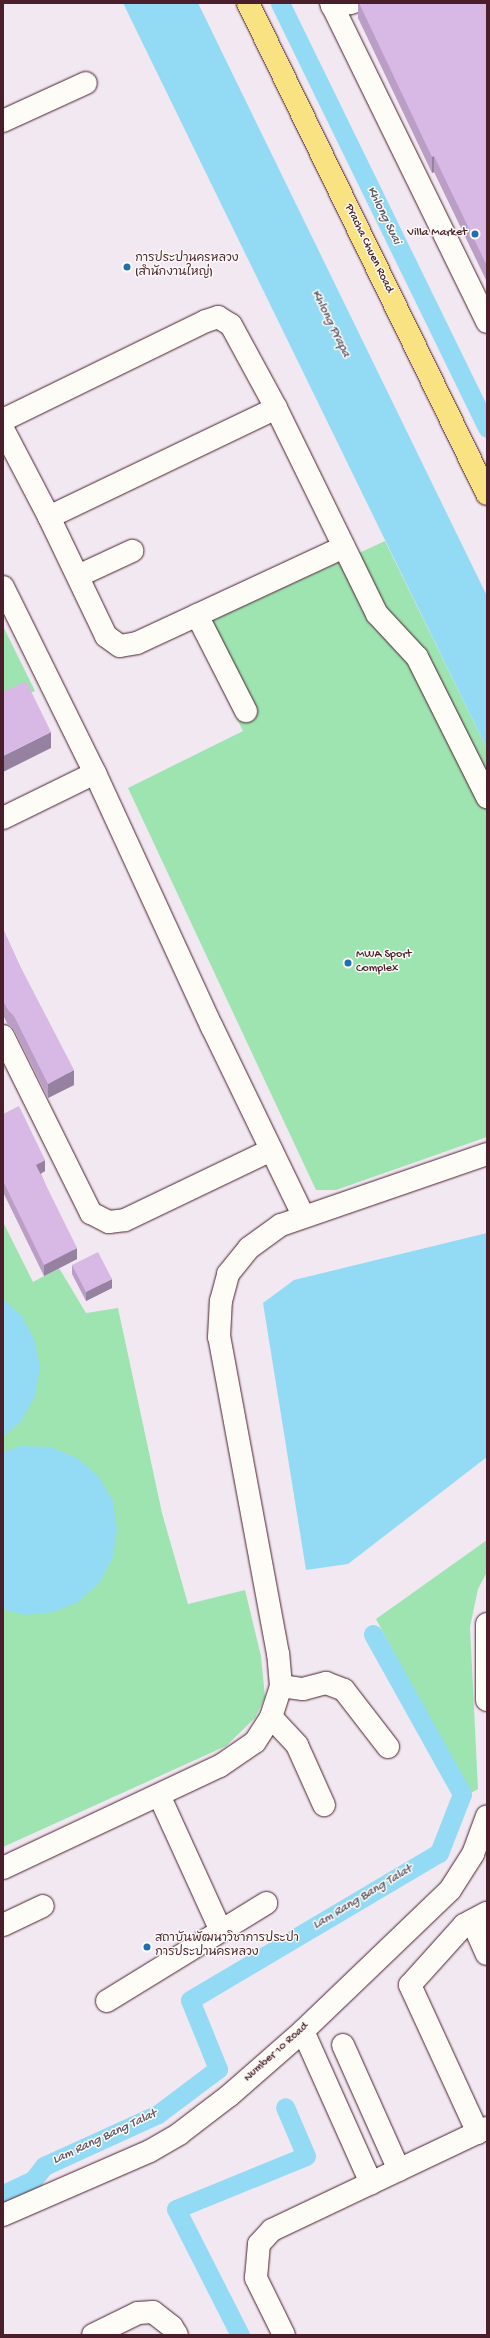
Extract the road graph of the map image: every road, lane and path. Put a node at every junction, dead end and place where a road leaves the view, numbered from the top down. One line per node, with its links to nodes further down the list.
1 (248, 3): 9 (main road, Pracha Chuen Road)
2 (339, 4): 5 (street)
3 (86, 83): 4 (street)
4 (3, 121)
5 (487, 322)
6 (276, 408): 7 (street); 10 (street); 11 (street)
7 (3, 420)
8 (3, 429): 10 (street)
9 (485, 486)
10 (49, 517): 13 (street)
11 (344, 547): 15 (street); 18 (street)
12 (132, 551): 13 (street)
13 (78, 576): 15 (street)
14 (3, 587): 17 (street)
15 (197, 615): 16 (street)
16 (246, 711)
17 (95, 773): 19 (street); 21 (street)
18 (487, 797)
19 (3, 818)
20 (3, 1036): 21 (street)
21 (272, 1150): 23 (street)
22 (487, 1154): 23 (street)
23 (303, 1215): 25 (street)
24 (487, 1624): 26 (street)
25 (281, 1686): 27 (street); 28 (street)
26 (487, 1700)
27 (271, 1717): 29 (street); 30 (street)
28 (388, 1747)
29 (159, 1795): 32 (street); 37 (street)
30 (324, 1805)
31 (487, 1816): 40 (street, Number 10 Road)
32 (3, 1868)
33 (266, 1903): 37 (street)
34 (43, 1906): 36 (street)
35 (479, 1917): 38 (street); 44 (street)
36 (3, 1925)
37 (220, 1929): 39 (street)
38 (487, 1954)
39 (107, 2001)
40 (303, 2031): 43 (street); 47 (street, Number 10 Road)
41 (343, 2045): 42 (street)
42 (371, 2108): 43 (street); 45 (street)
43 (343, 2121): 46 (street)
44 (483, 2131): 45 (street)
45 (399, 2170): 46 (street)
46 (371, 2184): 50 (street)
47 (3, 2215)
48 (93, 2335): 49 (street)
49 (177, 2335)
50 (284, 2335)

